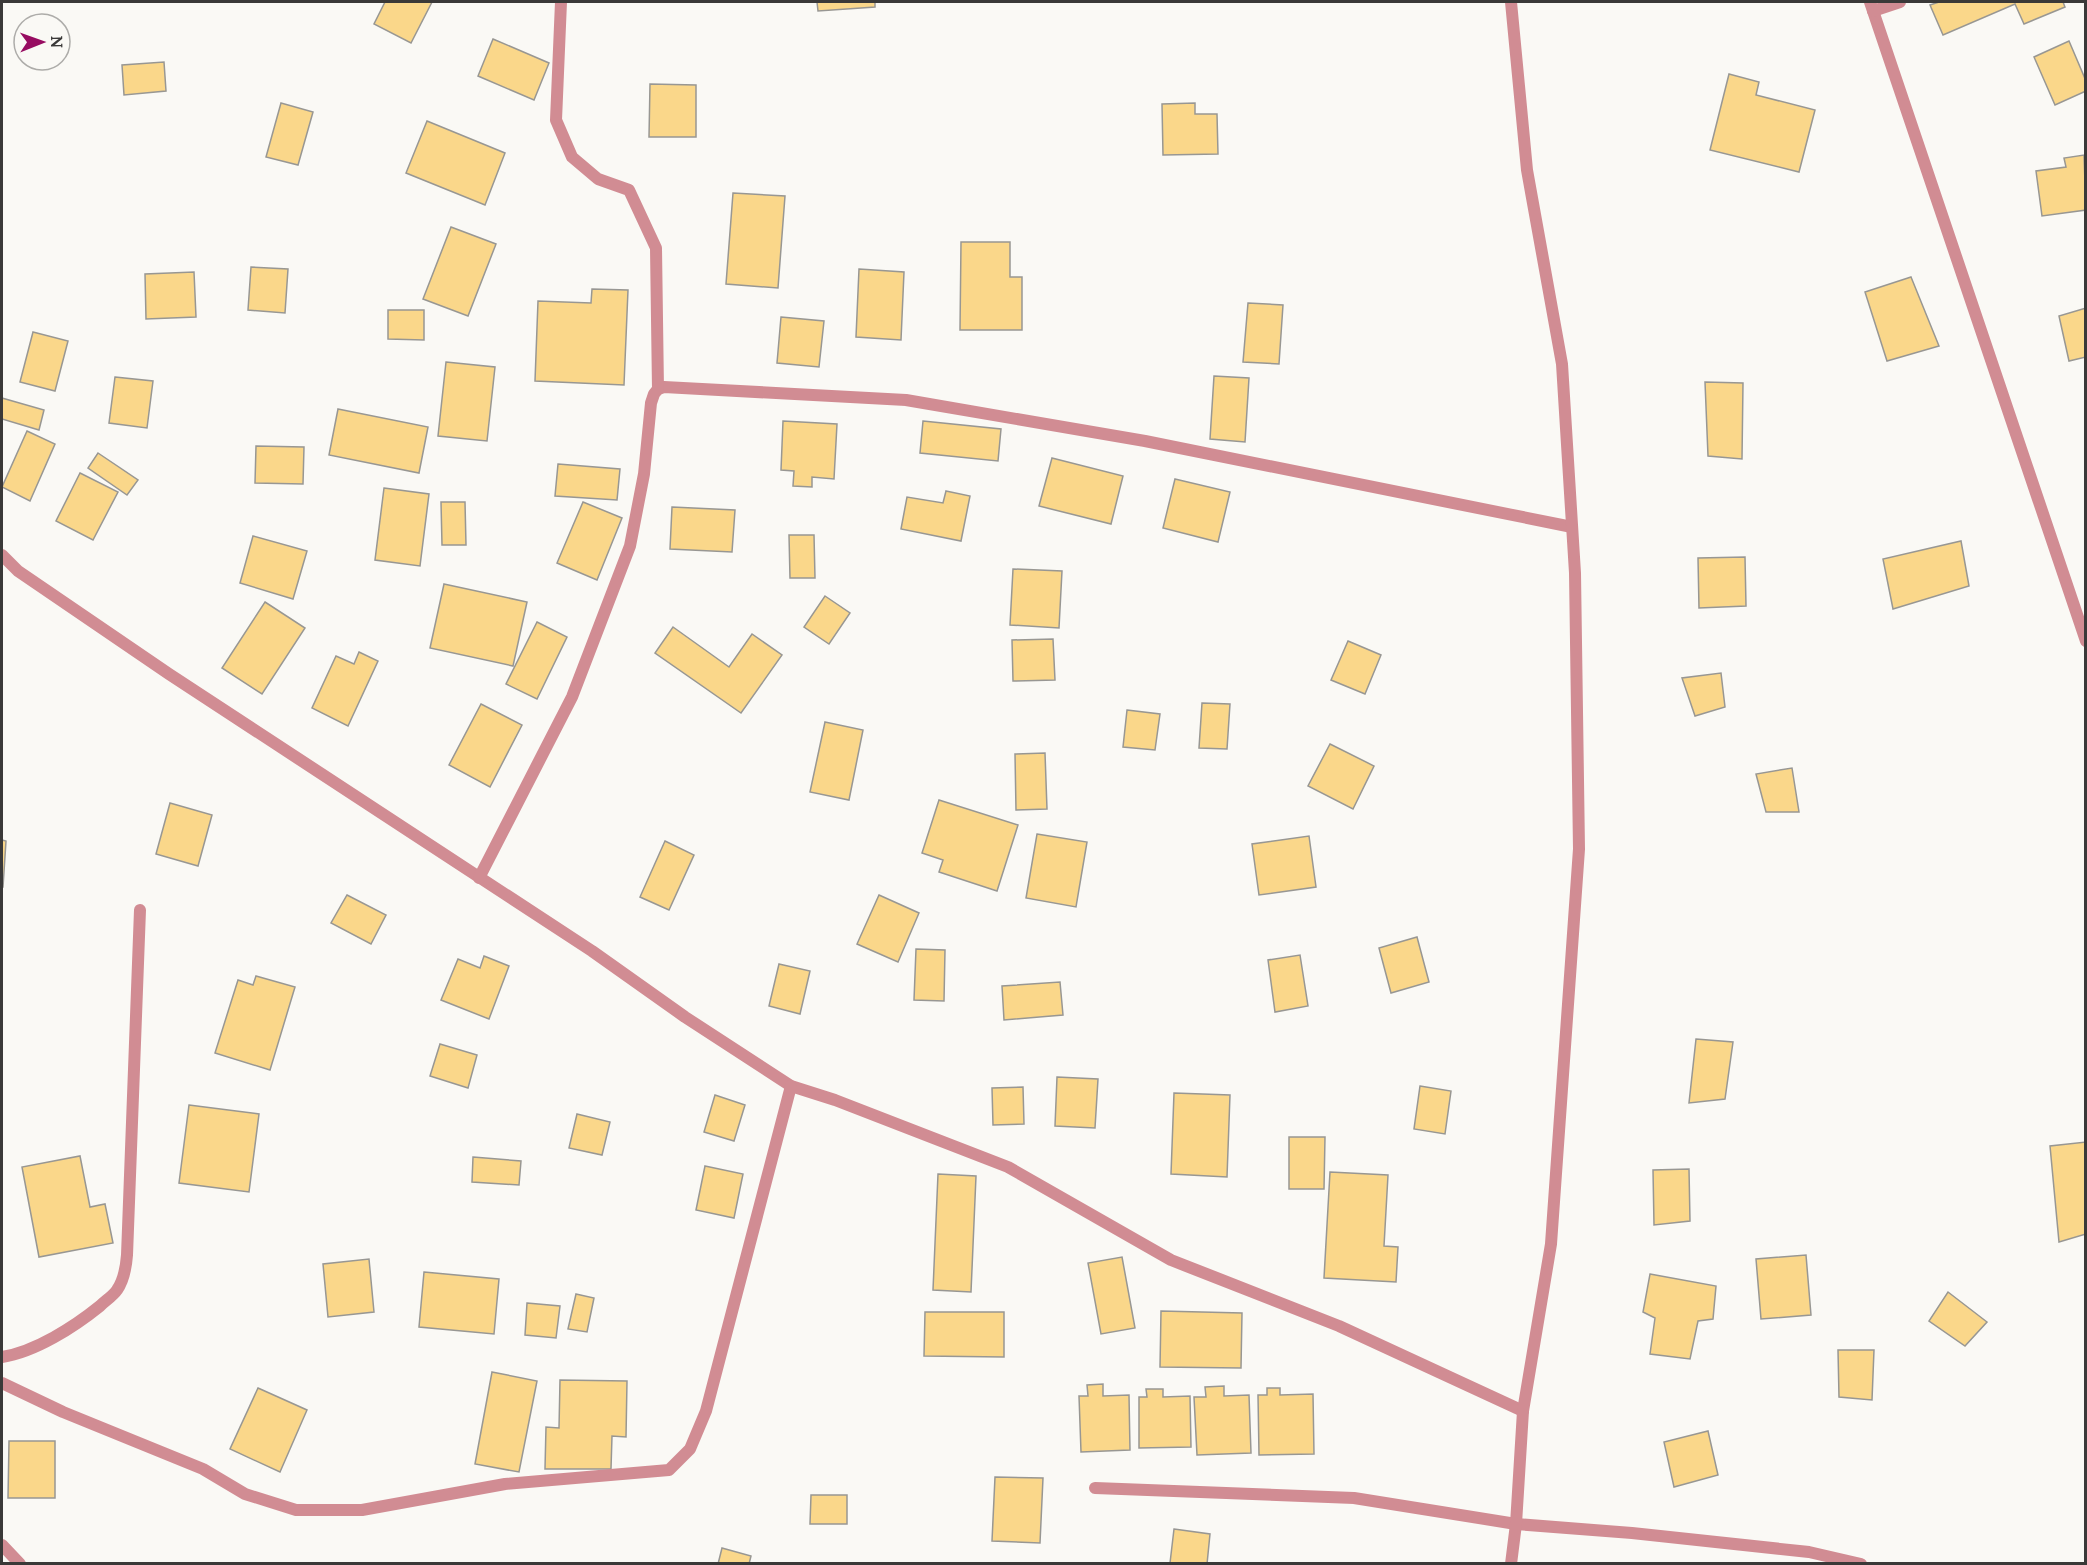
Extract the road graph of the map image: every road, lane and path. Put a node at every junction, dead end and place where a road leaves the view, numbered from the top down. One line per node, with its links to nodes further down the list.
1 (561, 2): 5 (street)
2 (1511, 2): 6 (street)
3 (1900, 2): 4 (street)
4 (1872, 6): 8 (street)
5 (658, 389): 6 (street); 9 (street)
6 (1572, 527): 14 (street)
7 (2, 555): 9 (street)
8 (2085, 641)
9 (479, 878): 11 (street)
10 (141, 910): 12 (street)
11 (791, 1086): 13 (street); 14 (street)
12 (2, 1357)
13 (2, 1383)
14 (1523, 1411): 16 (street)
15 (1095, 1488): 16 (street)
16 (1516, 1524): 19 (street); 20 (street)
17 (2, 1545): 18 (street)
18 (20, 1563)
19 (1510, 1563)
20 (1861, 1563)

